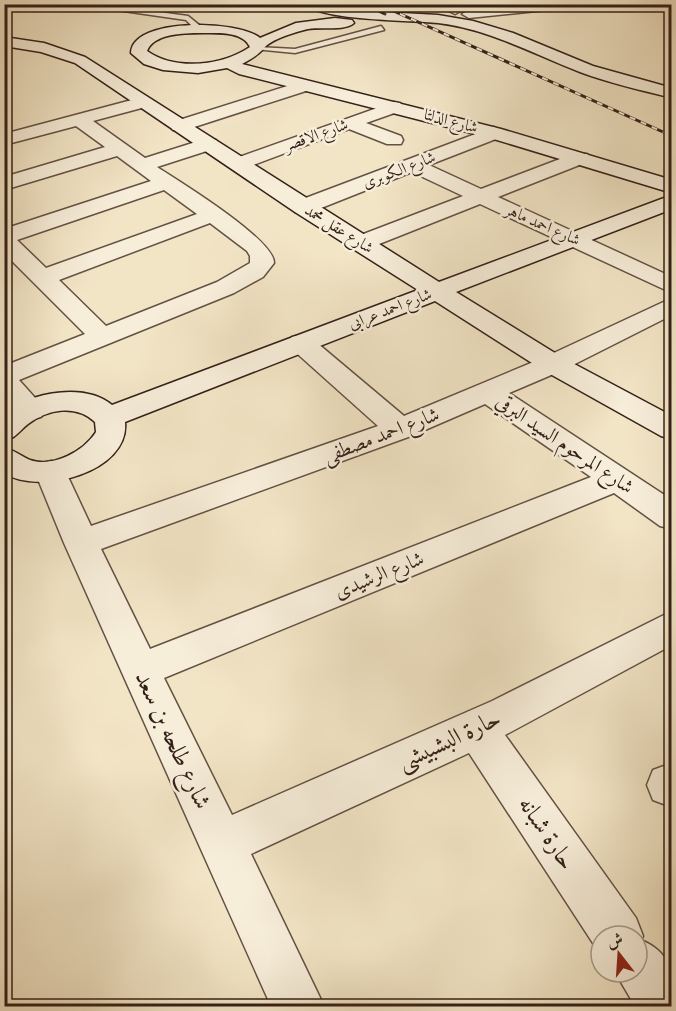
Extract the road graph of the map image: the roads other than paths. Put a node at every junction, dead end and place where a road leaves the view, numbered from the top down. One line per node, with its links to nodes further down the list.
1 (78, 4): 7 (lane)
2 (384, 4): 5 (street)
3 (566, 4): 5 (street)
4 (318, 6): 5 (street); 8 (street)
5 (454, 12): 6 (street); 9 (street); 15 (street)
6 (381, 28): 11 (lane); 11 (street)
7 (200, 29): 8 (street); 16 (street)
8 (240, 33): 11 (street)
9 (557, 40)
10 (4, 41): 13 (street, شارع عقل محمد)
11 (257, 47): 16 (street)
12 (104, 54): 13 (street)
13 (70, 55): 20 (street, شارع عقل محمد)
14 (611, 59): 15 (street)
15 (561, 60): 19 (street)
16 (229, 63): 18 (street, شارع الدلتا)
17 (658, 71): 19 (street)
18 (303, 86): 21 (street, شارع الدلتا); 24 (street)
19 (665, 91)
20 (143, 102): 22 (street); 24 (street, شارع عقل محمد)
21 (394, 107): 23 (street, شارع الاقصر); 25 (street, شارع الدلتا)
22 (79, 120): 26 (street); 29 (street)
23 (349, 123): 27 (street); 31 (street, شارع الاقصر)
24 (179, 126): 28 (street, شارع عقل محمد)
25 (494, 133): 30 (street, شارع الدلتا); 33 (street, شارع الكوبرى)
26 (4, 140)
27 (394, 140)
28 (209, 144): 31 (street, شارع عقل محمد); 32 (street)
29 (120, 149): 32 (street); 35 (street)
30 (580, 158): 36 (street, شارع الدلتا); 37 (street)
31 (238, 164): 39 (street, شارع عقل محمد)
32 (142, 165): 34 (street)
33 (413, 165): 37 (street, شارع احمد ماهر); 39 (street, شارع الكوبرى)
34 (167, 183): 40 (street); 41 (street)
35 (4, 184)
36 (672, 187)
37 (481, 197): 42 (street, شارع احمد ماهر); 43 (street)
38 (672, 201): 42 (street, شارع احمد عرابى)
39 (303, 207): 43 (street, شارع عقل محمد)
40 (213, 215): 44 (street); 48 (street)
41 (4, 238): 44 (street)
42 (573, 238): 45 (street, شارع احمد ماهر); 46 (street, شارع احمد عرابى)
43 (361, 243): 46 (street, شارع عقل محمد)
44 (44, 277): 48 (street)
45 (672, 286)
46 (436, 291): 49 (street, شارع احمد عرابى); 50 (street, شارع عقل محمد)
47 (672, 305): 50 (street, شارع احمد مصطفى)
48 (103, 337): 51 (street)
49 (301, 343): 54 (street, شارع احمد عرابى); 55 (street)
50 (553, 364): 52 (street, شارع احمد مصطفى); 56 (street, شارع عقل محمد)
51 (4, 379): 53 (street)
52 (489, 393): 55 (street, شارع احمد مصطفى); 60 (street, شارع المرحوم السيد البرقي)
53 (31, 410): 54 (street); 57 (street)
54 (109, 417): 59 (street)
55 (400, 429): 62 (street, شارع احمد مصطفى)
56 (672, 429)
57 (4, 431)
58 (4, 458): 59 (street)
59 (51, 472): 62 (street, شارع طلحه بن سعد)
60 (618, 479): 61 (street, شارع المرحوم السيد البرقي); 64 (street, شارع الرشيدى)
61 (672, 517)
62 (81, 543): 64 (street, شارع طلحه بن سعد)
63 (672, 626): 65 (street, حارة البشبيشى)
64 (140, 670): 66 (street, شارع طلحه بن سعد)
65 (477, 729): 66 (street, حارة البشبيشى); 67 (street, حارة شبانه)
66 (222, 843): 69 (street, شارع طلحه بن سعد)
67 (610, 924)
68 (649, 981): 70 (street)
69 (298, 1006)
70 (666, 1006)

